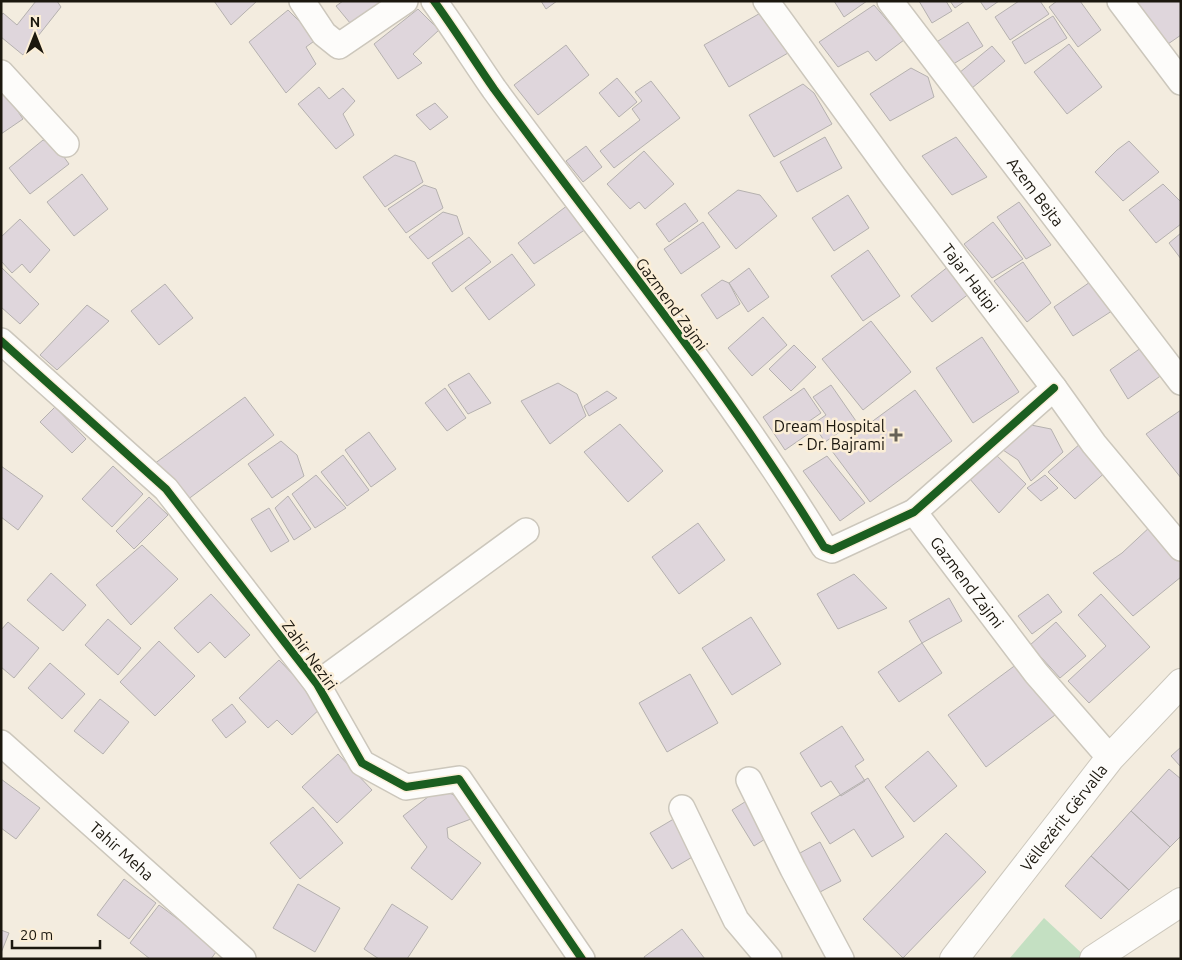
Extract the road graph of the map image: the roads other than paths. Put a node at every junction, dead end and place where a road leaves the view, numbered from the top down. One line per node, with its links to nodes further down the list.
1 (302, 1): 2 (street)
2 (405, 1)
3 (434, 1): 13 (street, Gazmend Zajmi)
4 (766, 1): 12 (street, Tajar Hatipi)
5 (890, 1): 11 (street, Azem Bejta)
6 (1120, 1): 8 (street)
7 (1, 73): 9 (street)
8 (1181, 82)
9 (66, 144)
10 (1, 341): 17 (street, Zahir Neziri)
11 (1181, 382)
12 (1054, 388): 13 (street); 15 (street, Tajar Hatipi)
13 (914, 512): 19 (street, Gazmend Zajmi)
14 (526, 530): 17 (street)
15 (1181, 548)
16 (1181, 683): 19 (street, Vëllezërit Gërvalla)
17 (317, 684): 24 (street, Zahir Neziri)
18 (1, 743): 23 (street, Tahir Meha)
19 (1110, 758): 27 (street, Vëllezërit Gërvalla)
20 (749, 780): 26 (street)
21 (682, 808): 25 (street)
22 (1181, 902): 28 (street)
23 (243, 959)
24 (582, 959)
25 (769, 959)
26 (841, 959)
27 (954, 959)
28 (1094, 959)

